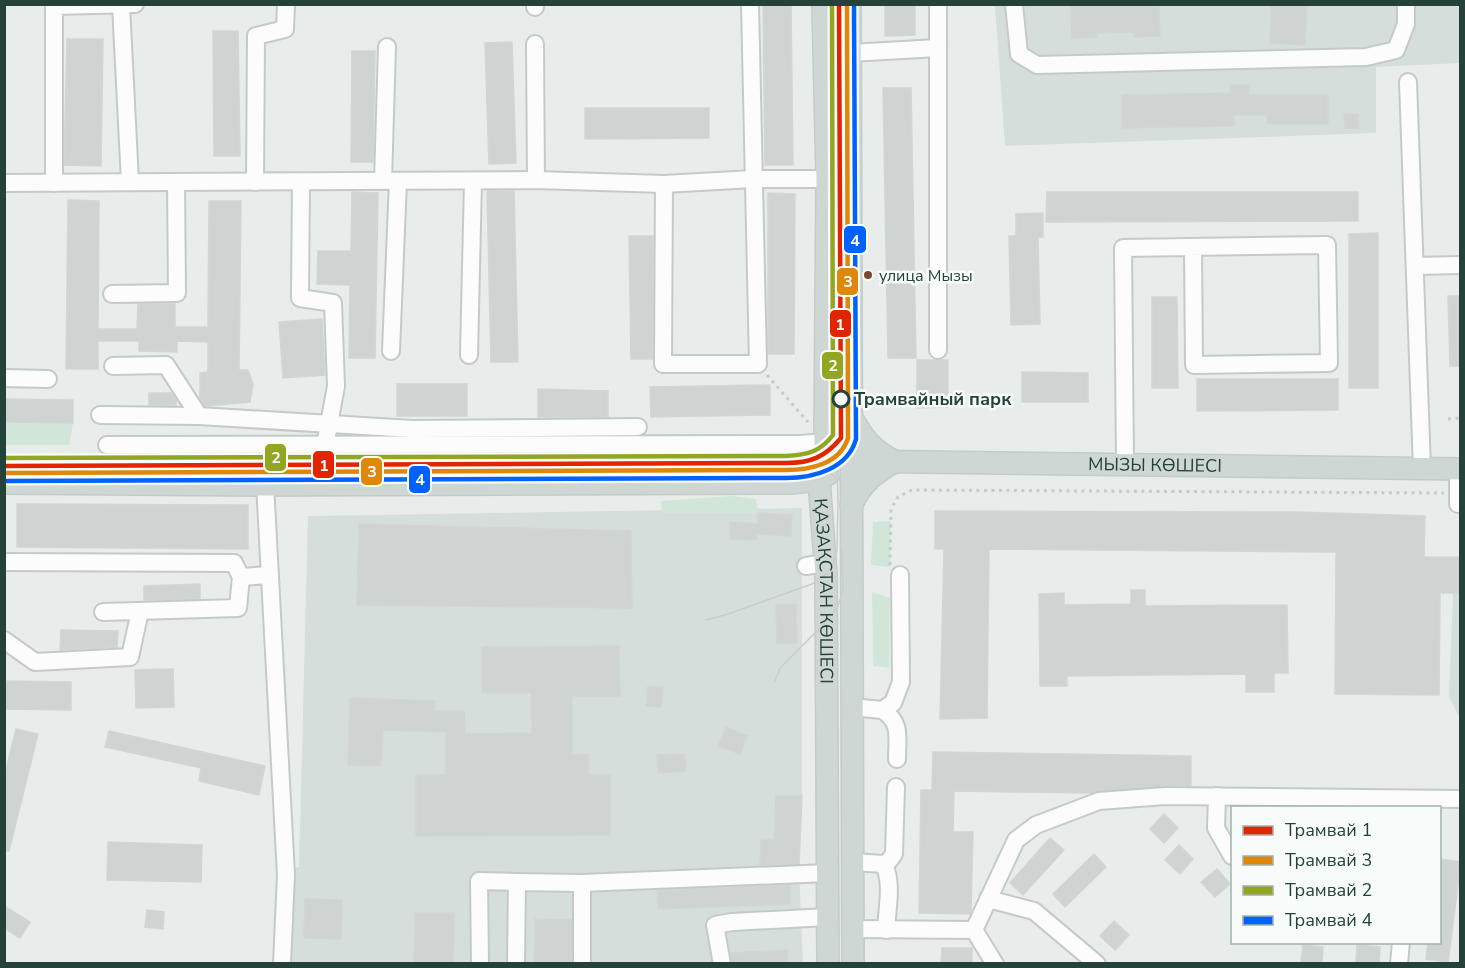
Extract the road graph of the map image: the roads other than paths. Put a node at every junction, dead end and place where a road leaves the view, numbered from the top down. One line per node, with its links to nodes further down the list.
1 (135, 4): 9 (street)
2 (286, 4): 23 (street)
3 (750, 4): 15 (street)
4 (823, 4): 16 (main road, ҚАЗАҚСТАН КӨШЕСІ)
5 (850, 4): 13 (main road, ҚАЗАҚСТАН КӨШЕСІ)
6 (938, 4): 12 (street)
7 (1014, 4): 8 (street)
8 (1406, 4)
9 (121, 5): 21 (street); 26 (street)
10 (535, 44): 18 (street)
11 (387, 47): 19 (street)
12 (938, 48): 13 (street); 32 (street)
13 (850, 53): 17 (main road, ҚАЗАҚСТАН КӨШЕСІ)
14 (1408, 82): 30 (street)
15 (753, 179): 16 (street); 27 (street); 27 (street)
16 (827, 179): 17 (main road); 43 (main road, ҚАЗАҚСТАН КӨШЕСІ)
17 (850, 179): 39 (main road, ҚАЗАҚСТАН КӨШЕСІ)
18 (536, 180): 20 (street); 27 (street)
19 (390, 181): 20 (street); 24 (street); 33 (street)
20 (473, 181): 34 (street)
21 (130, 182): 22 (street); 26 (street)
22 (176, 182): 23 (street); 31 (street)
23 (255, 182): 24 (street)
24 (301, 182): 41 (street)
25 (4, 183): 26 (street)
26 (54, 183)
27 (664, 184)
28 (1193, 247): 28 (street); 48 (street)
29 (1461, 265): 30 (street)
30 (1415, 266): 49 (street)
31 (112, 294)
32 (938, 350)
33 (391, 351)
34 (469, 355)
35 (113, 366): 40 (street)
36 (4, 378): 37 (street)
37 (48, 379)
38 (100, 415): 40 (street)
39 (851, 415): 46 (main road, ҚАЗАҚСТАН КӨШЕСІ); 47 (main road)
40 (199, 416): 41 (street)
41 (328, 424): 42 (street); 45 (street)
42 (639, 427)
43 (825, 442): 45 (street); 51 (main road, ҚАЗАҚСТАН КӨШЕСІ)
44 (107, 444): 45 (street)
45 (324, 446): 54 (street)
46 (851, 461): 47 (main road, МЫЗЫ КӨШЕСІ); 51 (main road); 56 (main road, ҚАЗАҚСТАН КӨШЕСІ)
47 (894, 462): 48 (main road, МЫЗЫ КӨШЕСІ); 56 (main road)
48 (1125, 465): 49 (main road, МЫЗЫ КӨШЕСІ)
49 (1422, 469): 50 (main road, МЫЗЫ КӨШЕСІ)
50 (1459, 469): 55 (street)
51 (819, 480): 54 (main road); 64 (main road, ҚАЗАҚСТАН КӨШЕСІ)
52 (4, 483): 53 (main road)
53 (265, 484): 54 (main road); 59 (street)
54 (318, 484)
55 (1459, 497)
56 (851, 506): 65 (main road, ҚАЗАҚСТАН КӨШЕСІ)
57 (4, 562): 60 (street)
58 (895, 571): 66 (street)
59 (270, 575): 60 (street); 84 (street)
60 (242, 577): 61 (street)
61 (140, 611): 62 (street); 63 (street)
62 (103, 612)
63 (4, 640)
64 (827, 707): 65 (main road); 75 (main road, ҚАЗАҚСТАН КӨШЕСІ)
65 (852, 707): 66 (street); 73 (main road, ҚАЗАҚСТАН КӨШЕСІ)
66 (882, 710): 67 (street)
67 (897, 759)
68 (896, 787): 74 (street)
69 (1217, 796): 71 (street); 72 (street); 78 (street)
70 (1461, 799): 71 (street)
71 (1414, 803)
72 (1231, 853)
73 (852, 862): 74 (street); 80 (main road, ҚАЗАҚСТАН КӨШЕСІ)
74 (884, 864): 81 (street)
75 (828, 873): 77 (street); 79 (main road, ҚАЗАҚСТАН КӨШЕСІ)
76 (517, 882): 77 (street); 85 (street); 86 (street)
77 (582, 883): 87 (street)
78 (988, 899): 82 (street); 92 (street)
79 (828, 917): 80 (main road); 88 (street); 89 (main road, ҚАЗАҚСТАН КӨШЕСІ)
80 (853, 929): 81 (street); 90 (main road, ҚАЗАҚСТАН КӨШЕСІ)
81 (886, 930): 82 (street)
82 (974, 930): 91 (street)
83 (1401, 944): 93 (street)
84 (282, 963)
85 (480, 963)
86 (516, 963)
87 (582, 963)
88 (722, 963)
89 (828, 963)
90 (852, 963)
91 (995, 963)
92 (1097, 963)
93 (1399, 963)

